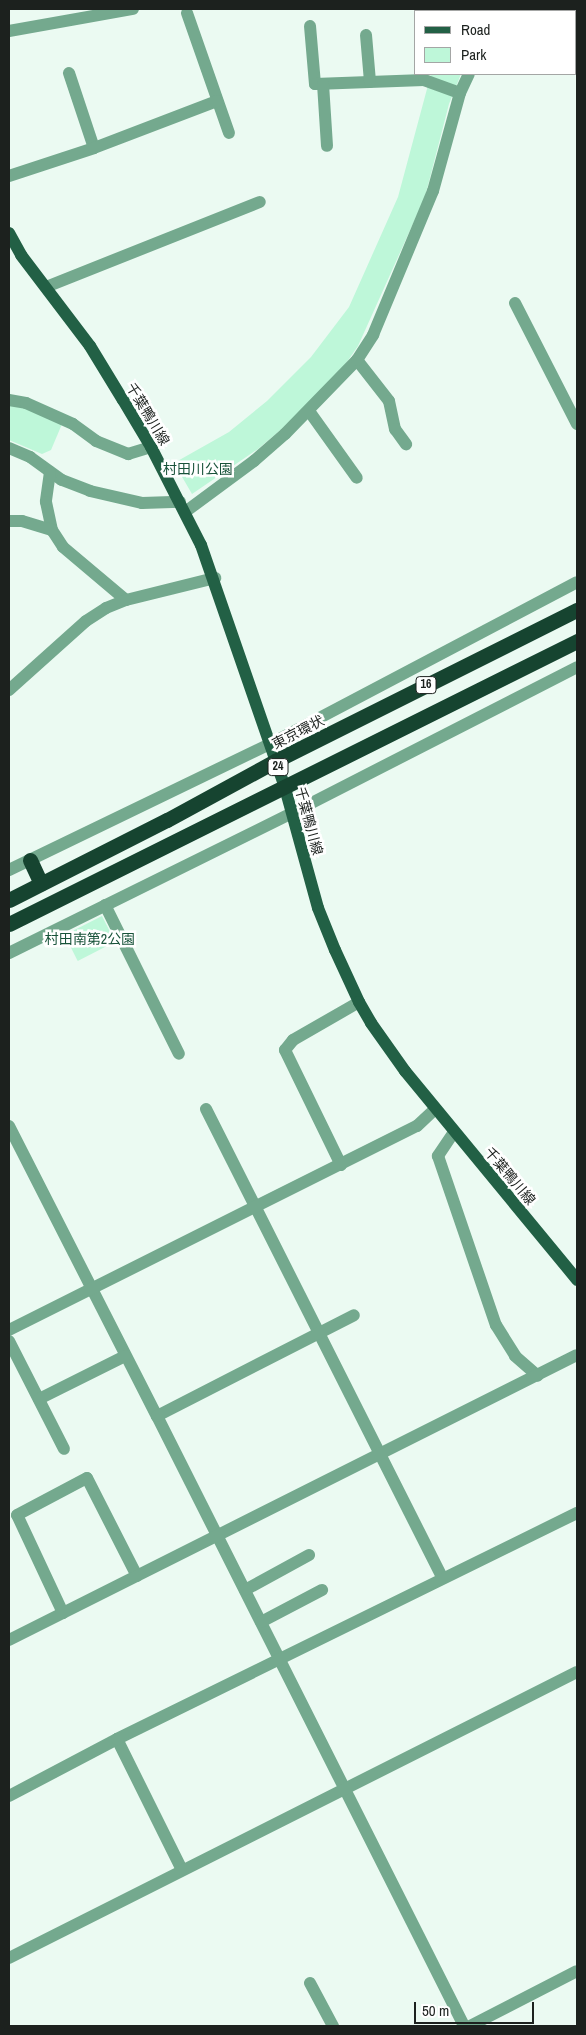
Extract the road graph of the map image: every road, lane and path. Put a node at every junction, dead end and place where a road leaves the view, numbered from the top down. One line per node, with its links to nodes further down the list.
1 (133, 9): 4 (street)
2 (187, 13): 11 (street)
3 (310, 26): 9 (street)
4 (9, 31)
5 (366, 35): 8 (street)
6 (69, 73): 14 (street)
7 (469, 75): 10 (street)
8 (370, 82): 9 (street); 10 (street)
9 (323, 84): 13 (street)
10 (460, 93): 20 (street)
11 (217, 101): 12 (street); 14 (street)
12 (229, 133)
13 (327, 146)
14 (94, 148): 15 (street)
15 (9, 176)
16 (260, 202): 18 (street)
17 (9, 233): 18 (main road, 千葉鴨川線 / 24)
18 (46, 287): 25 (main road, 千葉鴨川線 / 24)
19 (516, 303): 23 (street)
20 (357, 360): 22 (street); 24 (street)
21 (9, 400): 25 (street)
22 (309, 411): 28 (street); 29 (street)
23 (577, 424)
24 (406, 444)
25 (151, 447): 29 (main road, 千葉鴨川線 / 24)
26 (9, 448): 27 (street)
27 (50, 472): 29 (street); 31 (street)
28 (357, 478)
29 (182, 507): 32 (main road, 千葉鴨川線 / 24)
30 (9, 521): 31 (street)
31 (52, 530): 34 (street)
32 (214, 578): 34 (street); 39 (main road, 千葉鴨川線 / 24)
33 (577, 582): 39 (street)
34 (126, 600): 38 (street)
35 (577, 610): 40 (highway, 東京環状 / 16)
36 (577, 641): 41 (highway, 16)
37 (577, 667): 42 (street)
38 (9, 690)
39 (270, 744): 40 (main road, 千葉鴨川線 / 24); 43 (street)
40 (275, 761): 41 (main road, 千葉鴨川線 / 24); 45 (highway, 東京環状 / 16)
41 (285, 788): 42 (main road, 千葉鴨川線 / 24); 48 (highway, 16)
42 (292, 813): 47 (street); 50 (main road, 千葉鴨川線 / 24)
43 (30, 860): 44 (street); 45 (highway)
44 (9, 870)
45 (41, 884): 46 (highway, 東京環状 / 16)
46 (9, 900)
47 (105, 904): 49 (street); 51 (street)
48 (9, 924)
49 (9, 953)
50 (359, 1002): 53 (main road, 千葉鴨川線 / 24); 56 (street)
51 (179, 1054)
52 (206, 1109): 57 (street)
53 (435, 1109): 55 (main road, 千葉鴨川線 / 24); 56 (street)
54 (9, 1126): 59 (street)
55 (454, 1132): 58 (main road, 千葉鴨川線 / 24); 66 (street)
56 (341, 1165): 57 (street)
57 (256, 1209): 59 (street); 62 (street)
58 (577, 1280)
59 (92, 1288): 61 (street); 65 (street)
60 (354, 1315): 62 (street)
61 (9, 1330)
62 (318, 1335): 68 (street); 70 (street)
63 (9, 1341): 67 (street)
64 (577, 1355): 66 (street)
65 (125, 1356): 67 (street); 68 (street)
66 (538, 1376): 70 (street)
67 (39, 1399): 69 (street)
68 (157, 1416): 72 (street)
69 (64, 1449)
70 (381, 1454): 72 (street); 75 (street)
71 (577, 1513): 75 (street)
72 (217, 1535): 74 (street); 76 (street)
73 (309, 1555): 76 (street)
74 (137, 1576): 78 (street); 78 (street)
75 (442, 1577): 81 (street)
76 (245, 1590): 79 (street)
77 (322, 1590): 79 (street)
78 (64, 1613): 80 (street)
79 (261, 1622): 81 (street)
80 (9, 1640)
81 (279, 1659): 83 (street); 84 (street)
82 (577, 1672): 84 (street)
83 (117, 1739): 85 (street); 86 (street)
84 (344, 1789): 86 (street); 91 (street)
85 (9, 1796)
86 (182, 1870): 87 (street)
87 (9, 1958)
88 (577, 1971): 92 (street)
89 (310, 1983): 90 (street)
90 (333, 2026)
91 (464, 2026)
92 (470, 2026)

